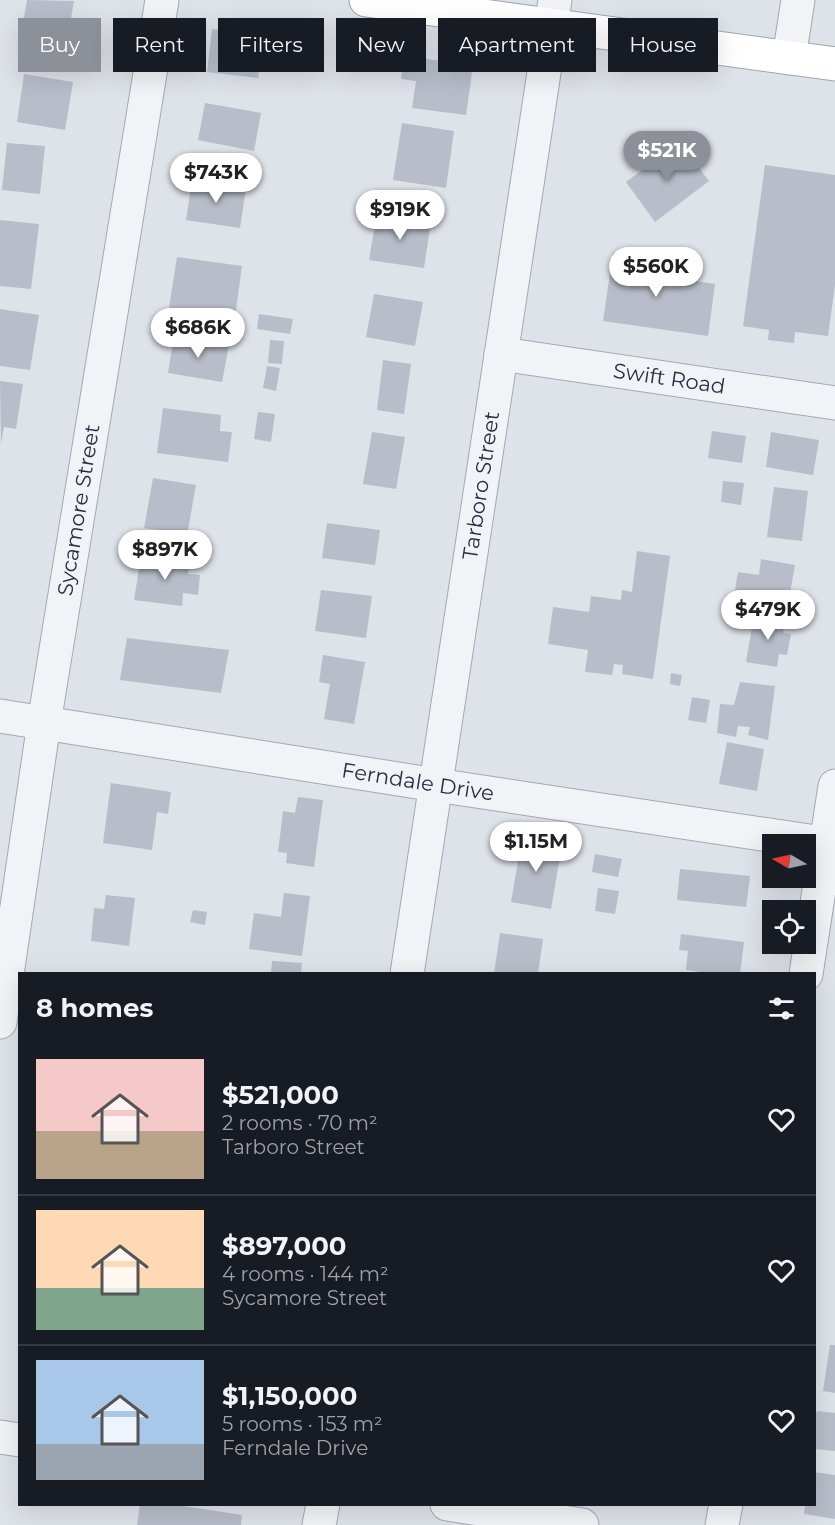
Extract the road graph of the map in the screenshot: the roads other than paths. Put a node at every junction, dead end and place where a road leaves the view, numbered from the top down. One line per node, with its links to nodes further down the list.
1 (162, 0): 10 (street, Sycamore Street)
2 (366, 0): 4 (main road)
3 (798, 0): 5 (street)
4 (552, 13): 5 (main road); 7 (street, Tarboro Street)
5 (789, 58): 6 (main road)
6 (835, 64)
7 (501, 354): 8 (street, Swift Road); 11 (street, Tarboro Street)
8 (835, 403)
9 (0, 716): 10 (street, Ferndale Drive)
10 (44, 723): 11 (street, Ferndale Drive); 16 (street, Sycamore Street)
11 (436, 785): 13 (street, Ferndale Drive); 14 (street, Tarboro Street)
12 (835, 786): 13 (street)
13 (831, 844): 15 (street)
14 (407, 972)
15 (806, 972)
16 (0, 1022)
17 (0, 1437): 18 (street)
18 (18, 1440)
19 (323, 1506): 22 (street)
20 (460, 1506): 23 (street)
21 (726, 1506): 24 (street)
22 (320, 1525)
23 (582, 1525)
24 (722, 1525)

